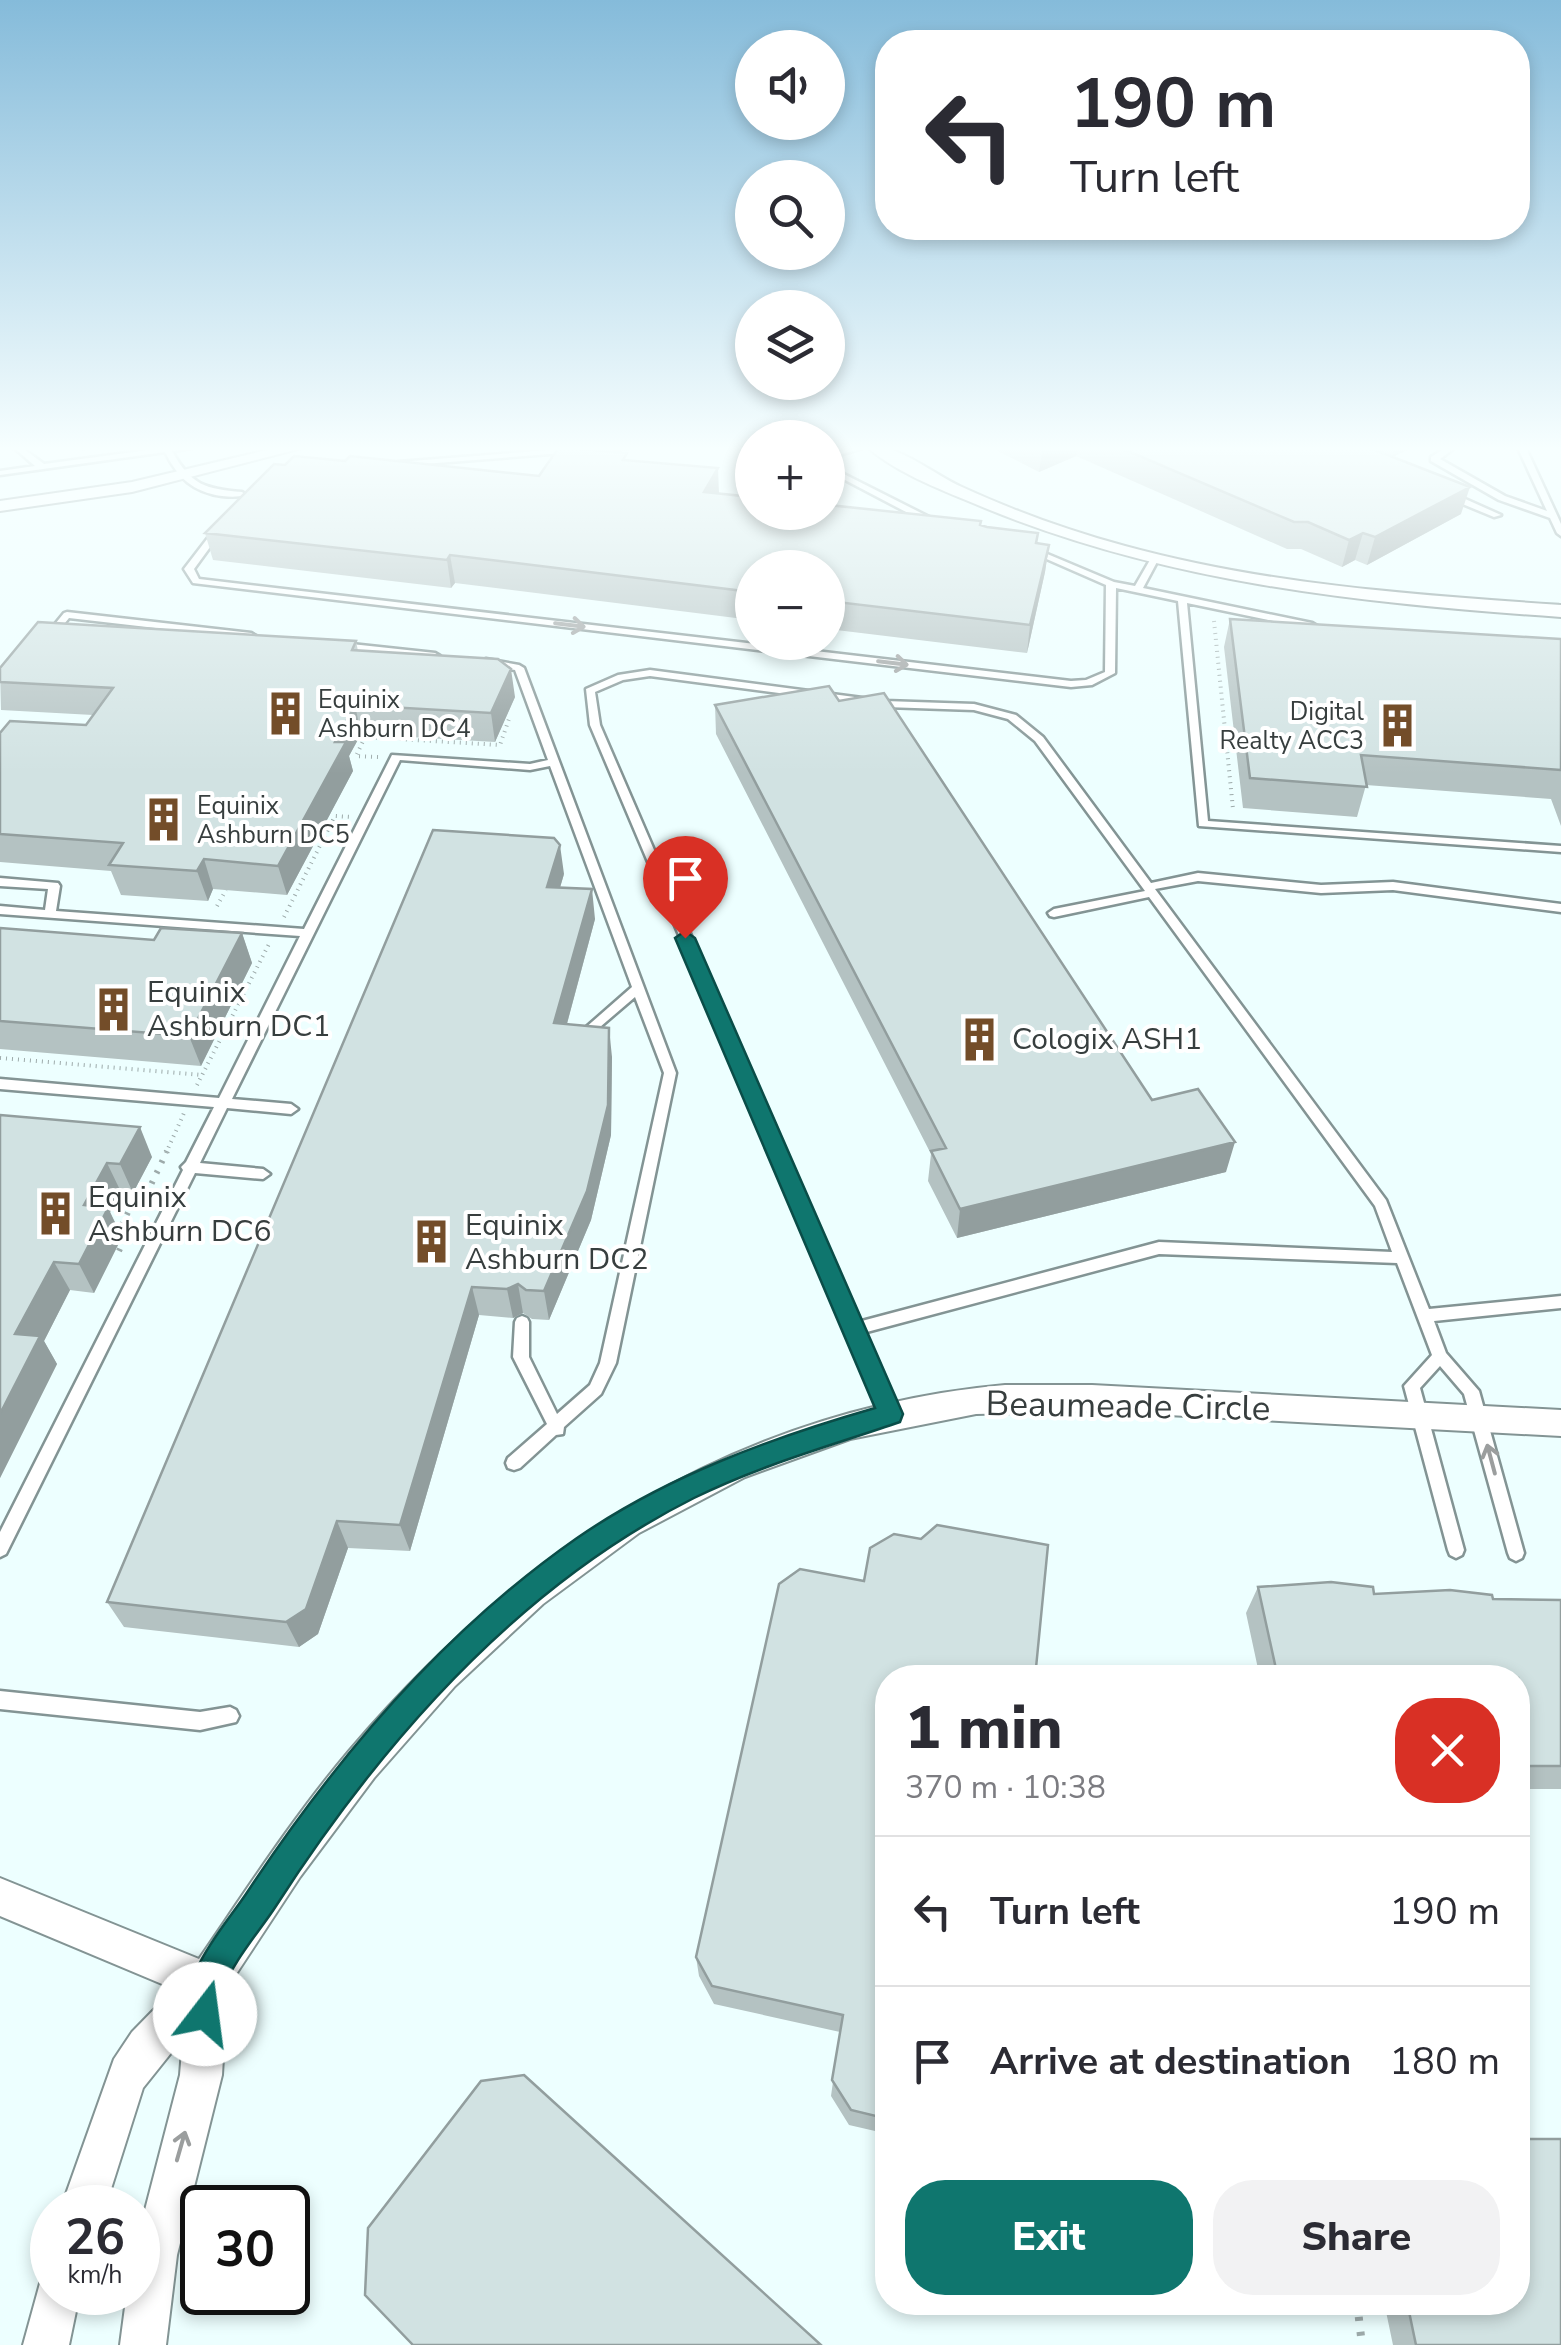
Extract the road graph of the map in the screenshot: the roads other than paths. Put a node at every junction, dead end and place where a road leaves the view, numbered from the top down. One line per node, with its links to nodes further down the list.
1 (199, 555): 5 (lane, one-way to 5)
2 (1041, 555): 5 (lane)
3 (1140, 555): 4 (street)
4 (1154, 560): 6 (lane); 8 (street)
5 (1111, 584): 6 (lane)
6 (1137, 590): 7 (lane)
7 (1182, 601): 9 (lane); 16 (lane)
8 (1561, 611)
9 (1324, 628)
10 (260, 636): 12 (lane)
11 (318, 643): 13 (lane)
12 (34, 655)
13 (452, 658)
14 (472, 660): 15 (lane)
15 (554, 762): 23 (lane); 24 (lane)
16 (1561, 849)
17 (0, 882): 22 (lane)
18 (1150, 890): 19 (lane); 21 (lane); 31 (lane); 35 (lane)
19 (1561, 908)
20 (0, 910): 22 (lane)
21 (1054, 913)
22 (50, 914): 23 (lane)
23 (306, 933): 27 (lane)
24 (638, 988): 25 (lane); 41 (lane)
25 (574, 1041)
26 (0, 1084): 27 (lane)
27 (220, 1103): 28 (lane); 29 (lane)
28 (291, 1109)
29 (188, 1167): 30 (lane); 43 (lane)
30 (262, 1174)
31 (1402, 1258): 33 (lane); 35 (lane)
32 (1561, 1302): 33 (lane)
33 (1424, 1316): 36 (lane)
34 (522, 1322): 41 (lane)
35 (854, 1329): 37 (lane)
36 (1440, 1356): 38 (lane); 39 (lane)
37 (890, 1414): 38 (street, Beaumeade Circle); 49 (street, Beaumeade Circle)
38 (1422, 1418): 39 (street, Beaumeade Circle); 44 (lane)
39 (1481, 1422): 40 (street, Beaumeade Circle); 45 (lane, one-way to 39)
40 (1561, 1423)
41 (557, 1429): 42 (lane)
42 (514, 1463)
43 (0, 1549)
44 (1456, 1550)
45 (1516, 1553)
46 (0, 1700): 47 (lane)
47 (230, 1716)
48 (0, 1897): 49 (street)
49 (207, 1983): 50 (street, Beaumeade Circle); 53 (street, Beaumeade Circle, one-way to 49)
50 (91, 2185)
51 (53, 2315): 52 (street)
52 (46, 2345)
53 (143, 2345)

